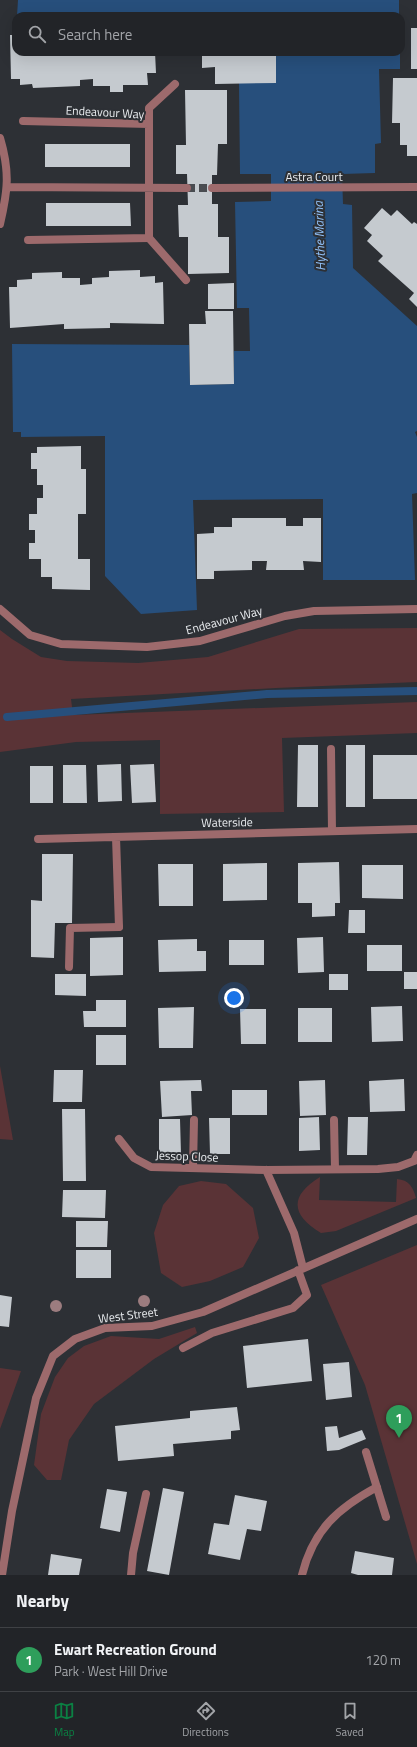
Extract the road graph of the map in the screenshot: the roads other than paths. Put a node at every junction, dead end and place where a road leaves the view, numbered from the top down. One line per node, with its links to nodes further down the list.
1 (175, 84): 3 (street)
2 (23, 121): 3 (street, Endeavour Way)
3 (149, 124): 7 (street, Endeavour Way)
4 (0, 138): 5 (street)
5 (8, 187): 7 (street); 10 (street)
6 (417, 187): 9 (street, Astra Court)
7 (149, 188): 8 (street); 11 (street, Endeavour Way)
8 (188, 188)
9 (212, 188)
10 (0, 224)
11 (149, 238): 12 (street); 13 (street)
12 (28, 240)
13 (186, 280)
14 (0, 609): 15 (street, Endeavour Way)
15 (417, 609)
16 (332, 748): 18 (street)
17 (417, 829): 18 (street, Waterside)
18 (332, 831): 19 (street, Waterside)
19 (116, 837): 20 (street, Waterside); 21 (street)
20 (38, 839)
21 (70, 967)
22 (194, 1120): 26 (street)
23 (334, 1120): 27 (street)
24 (119, 1139): 26 (street, Jessop Close)
25 (417, 1156): 27 (street, Jessop Close)
26 (193, 1168): 28 (street, Jessop Close)
27 (334, 1169): 28 (street, Jessop Close)
28 (266, 1170): 30 (street)
29 (417, 1219): 30 (street, West Street)
30 (301, 1269): 31 (street); 36 (street, West Street)
31 (183, 1348)
32 (366, 1452): 33 (street)
33 (377, 1487): 35 (street); 38 (street)
34 (146, 1494): 37 (street)
35 (386, 1517)
36 (2, 1575)
37 (131, 1575)
38 (302, 1575)

